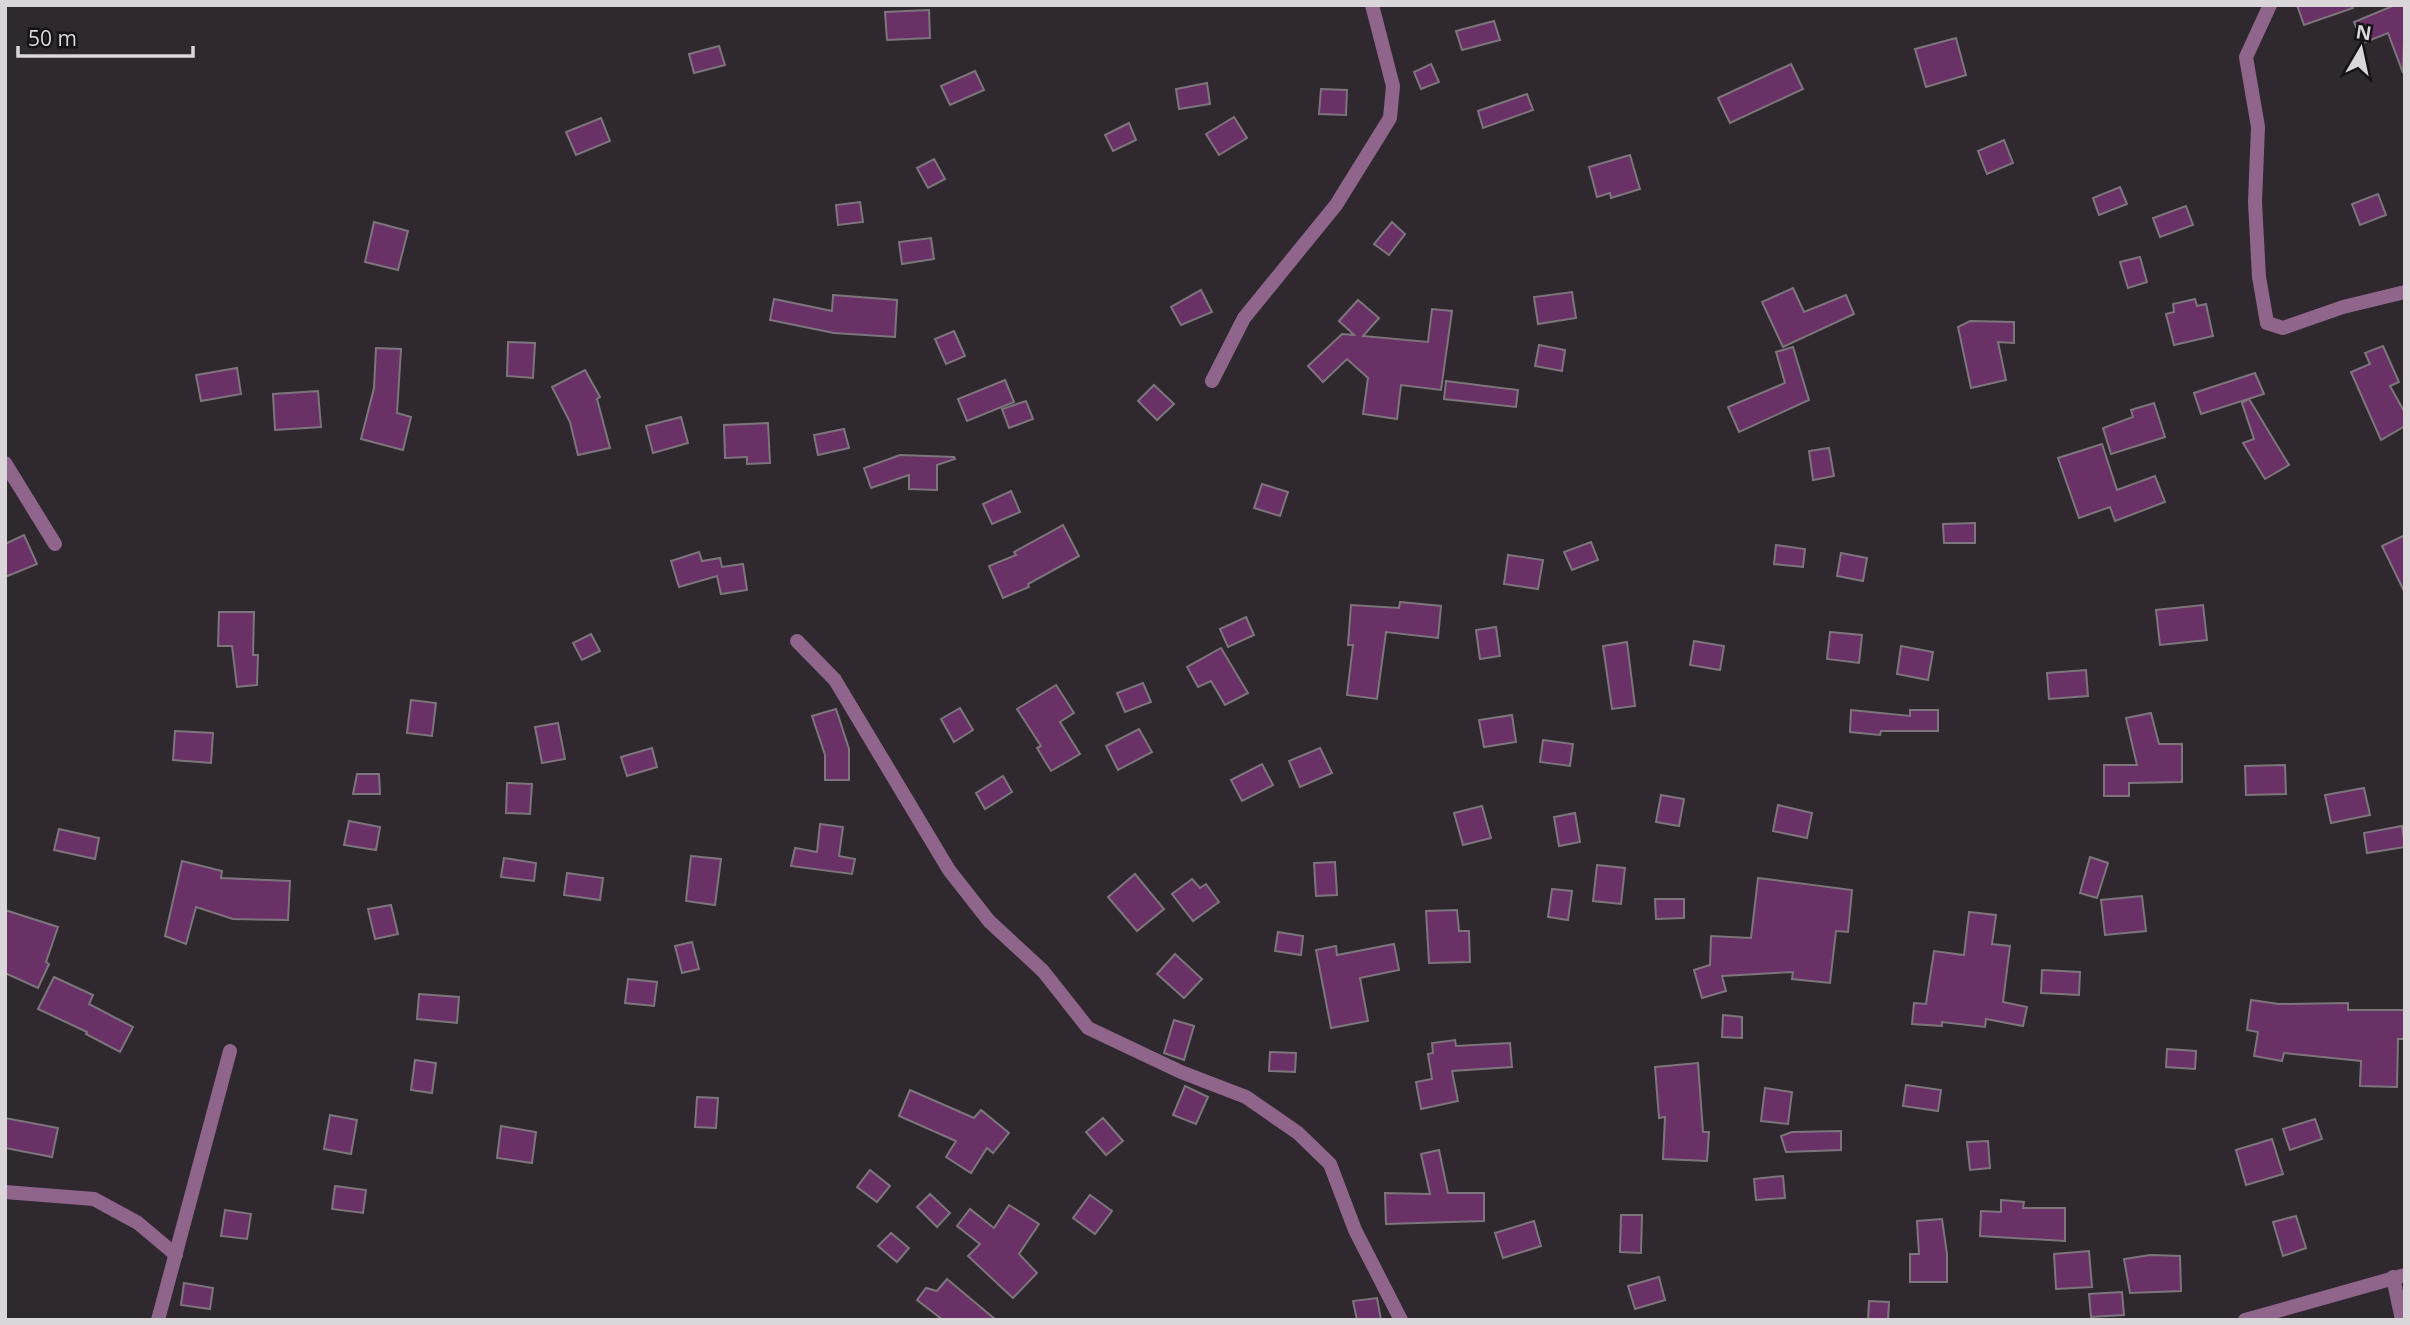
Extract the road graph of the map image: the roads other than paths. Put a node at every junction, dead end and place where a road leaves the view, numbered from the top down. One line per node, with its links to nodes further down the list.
1 (1371, 5): 4 (street)
2 (2270, 5): 3 (street)
3 (2405, 292)
4 (1212, 381)
5 (5, 463): 6 (street)
6 (55, 544)
7 (797, 641): 13 (street)
8 (230, 1051): 10 (street)
9 (5, 1192): 10 (street)
10 (177, 1255): 12 (street)
11 (2399, 1276): 14 (street); 15 (street)
12 (158, 1320)
13 (1401, 1320)
14 (2245, 1320)
15 (2402, 1320)

